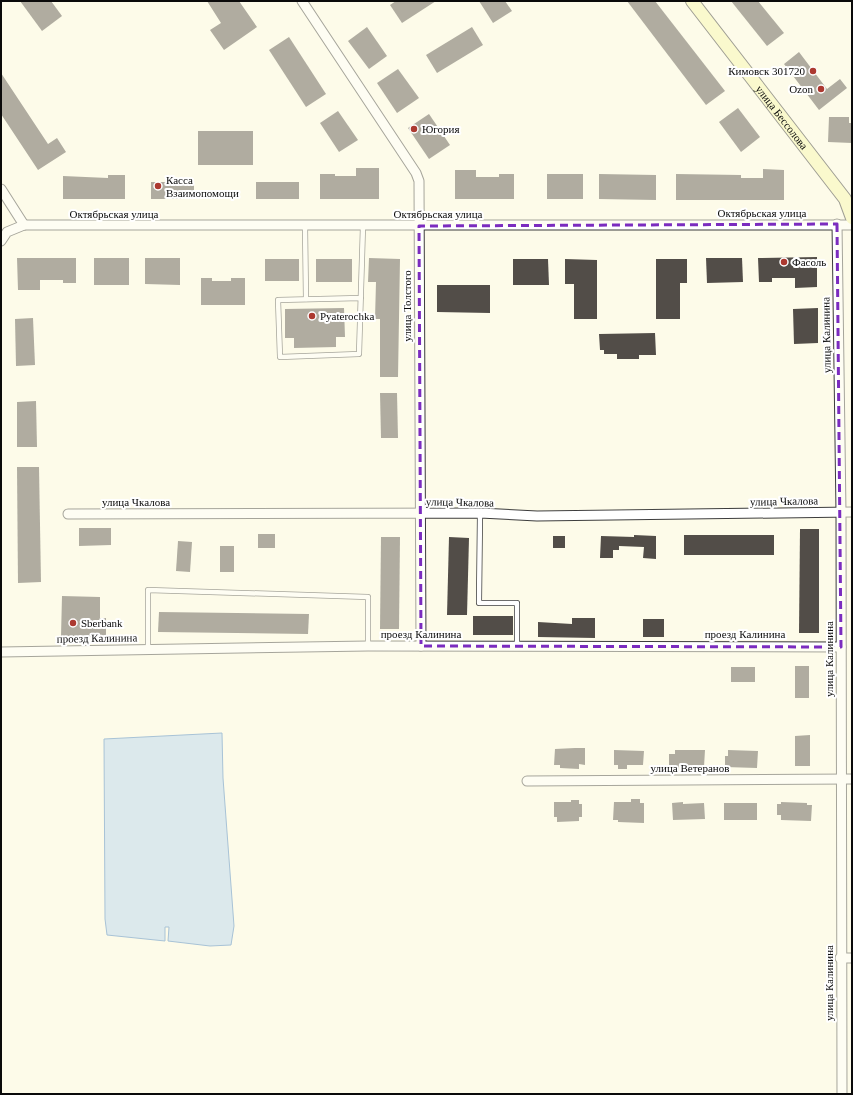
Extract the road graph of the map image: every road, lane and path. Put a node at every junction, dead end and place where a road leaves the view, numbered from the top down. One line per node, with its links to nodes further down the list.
1 (302, 1): 10 (street, улица Толстого)
2 (692, 1): 4 (main road, улица Бессолова)
3 (1, 189): 6 (street)
4 (852, 218)
5 (837, 224): 7 (street, Октябрьская улица); 10 (street, Октябрьская улица); 14 (street, улица Калинина)
6 (24, 225): 8 (street, Октябрьская улица); 11 (street)
7 (852, 225)
8 (305, 226): 9 (street, Октябрьская улица); 13 (lane)
9 (364, 226): 10 (street, Октябрьская улица); 12 (lane)
10 (419, 226): 16 (street, улица Толстого)
11 (1, 241)
12 (361, 298): 13 (lane); 13 (lane)
13 (306, 299)
14 (841, 512): 15 (street, улица Чкалова); 17 (street, улица Чкалова); 22 (street, улица Калинина)
15 (852, 512)
16 (419, 513): 17 (street, улица Чкалова); 18 (street, улица Чкалова); 20 (street, улица Толстого)
17 (480, 513): 21 (lane)
18 (68, 514)
19 (368, 646): 20 (street, проезд Калинина); 23 (street, проезд Калинина); 23 (lane)
20 (421, 646): 21 (street, проезд Калинина)
21 (517, 646): 22 (street, проезд Калинина)
22 (841, 647): 25 (street, улица Калинина)
23 (148, 649): 24 (street, проезд Калинина)
24 (1, 652)
25 (840, 779): 26 (street, улица Ветеранов); 27 (street, улица Ветеранов); 28 (street, улица Калинина)
26 (852, 780)
27 (527, 781)
28 (840, 958): 29 (street); 30 (street, улица Калинина)
29 (852, 958)
30 (842, 1094)

